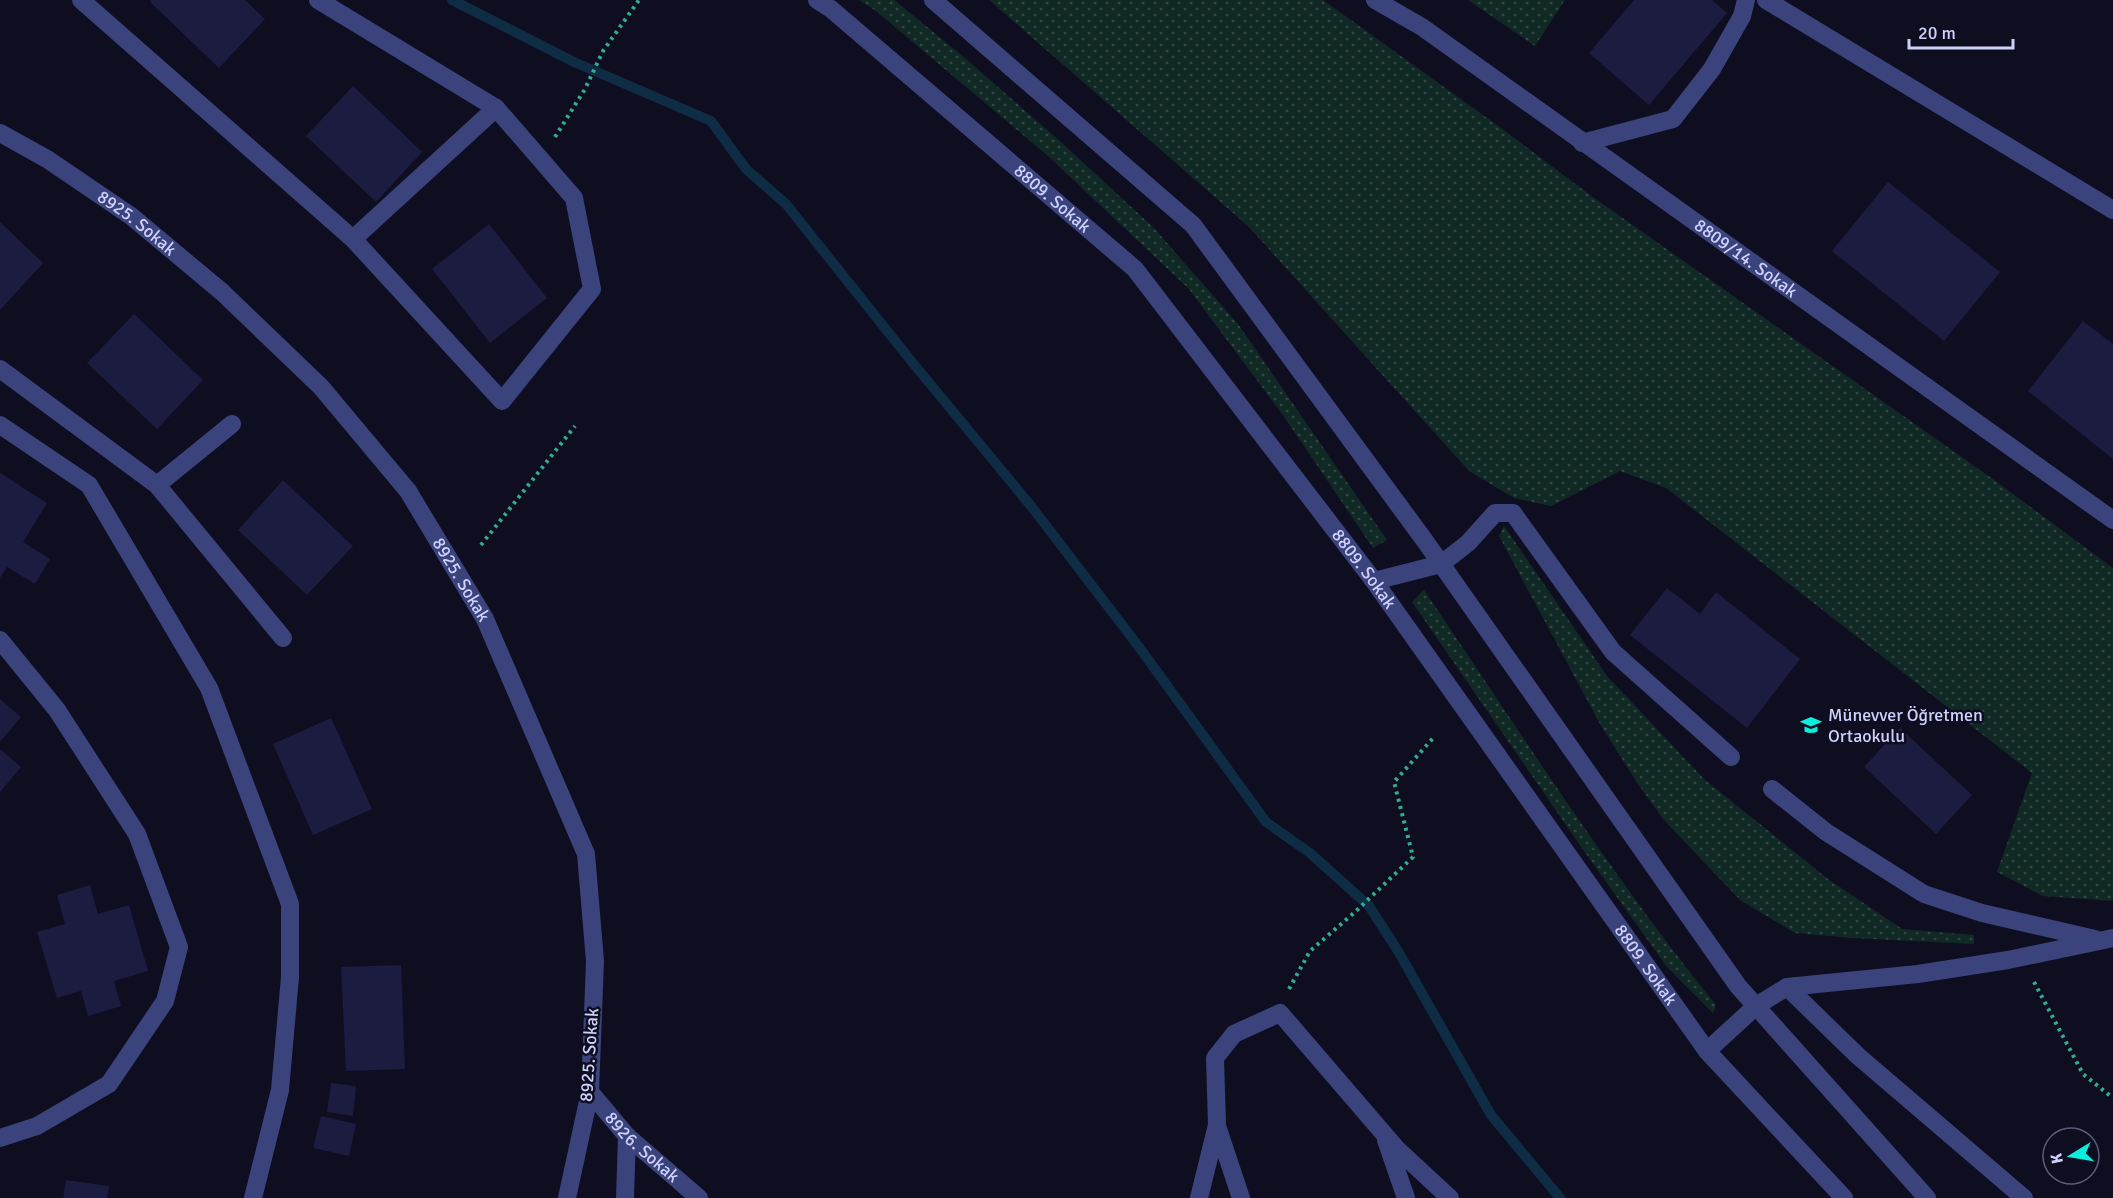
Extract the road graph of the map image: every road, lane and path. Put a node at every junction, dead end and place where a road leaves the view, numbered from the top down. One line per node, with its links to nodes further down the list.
1 (81, 0): 14 (street)
2 (318, 0): 9 (street)
3 (639, 0): 12 (path)
4 (817, 0): 23 (street, 8809. Sokak)
5 (933, 0): 22 (street)
6 (1375, 0): 11 (street, 8809/14. Sokak)
7 (1746, 0): 11 (street)
8 (1766, 0): 13 (street)
9 (496, 108): 12 (street); 14 (street)
10 (0, 133): 35 (street, 8925. Sokak)
11 (1582, 143): 20 (street, 8809/14. Sokak)
12 (541, 160): 14 (street)
13 (2113, 210)
14 (353, 239)
15 (0, 369): 19 (street)
16 (232, 424): 19 (street)
17 (0, 425): 41 (street)
18 (575, 426): 21 (path)
19 (157, 485): 24 (street)
20 (2113, 520)
21 (481, 545)
22 (1441, 564): 23 (street); 27 (street); 32 (street)
23 (1374, 581): 34 (street, 8809. Sokak)
24 (282, 638)
25 (0, 640): 40 (street)
26 (1434, 737): 33 (path)
27 (1731, 757)
28 (1772, 789): 29 (street)
29 (2107, 939): 30 (street)
30 (2020, 957): 31 (street); 36 (path)
31 (1788, 987): 32 (street); 51 (street)
32 (1756, 1006): 34 (street); 50 (street)
33 (1280, 1013): 37 (street); 38 (street)
34 (1707, 1051): 49 (street, 8809. Sokak)
35 (590, 1092): 39 (street, 8926. Sokak); 42 (street, 8925. Sokak)
36 (2113, 1098)
37 (1217, 1125): 45 (street); 46 (street)
38 (1384, 1133): 47 (street); 48 (street)
39 (627, 1136): 43 (street); 44 (street, 8926. Sokak)
40 (0, 1138)
41 (253, 1198)
42 (567, 1198)
43 (625, 1198)
44 (699, 1198)
45 (1199, 1198)
46 (1241, 1198)
47 (1406, 1198)
48 (1450, 1198)
49 (1844, 1198)
50 (1928, 1198)
51 (2024, 1198)

